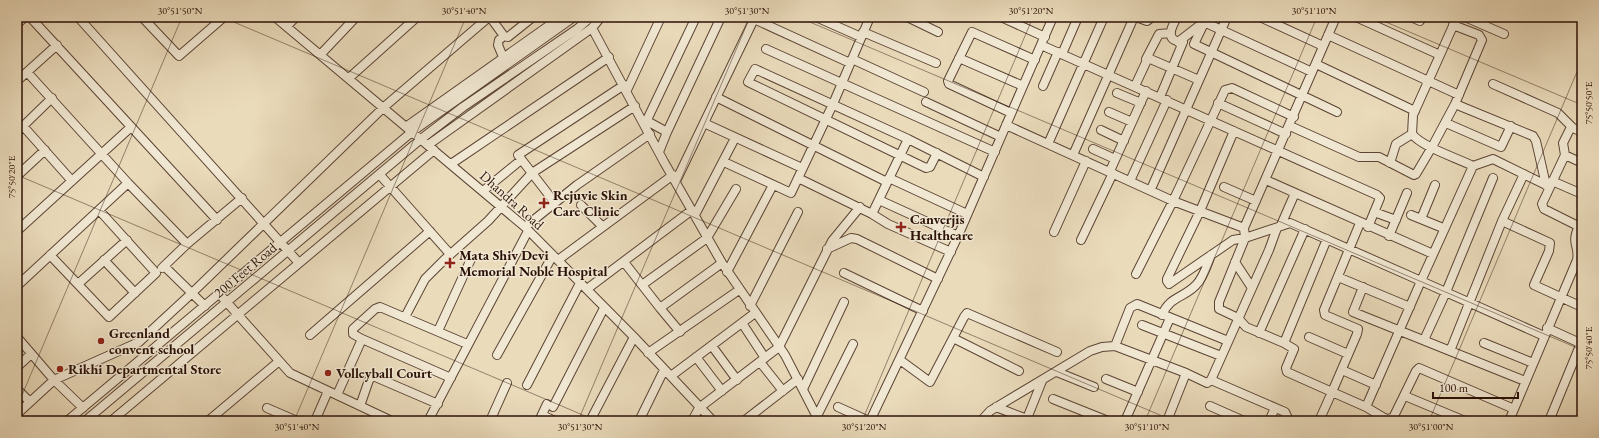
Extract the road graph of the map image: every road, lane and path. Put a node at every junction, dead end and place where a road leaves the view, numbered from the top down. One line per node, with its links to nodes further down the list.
1 (25, 17): 41 (street)
2 (30, 17): 54 (street)
3 (78, 17): 177 (street)
4 (142, 17): 5 (street)
5 (224, 17)
6 (275, 17): 42 (street, Dhandra Road)
7 (296, 17): 42 (street)
8 (356, 17): 60 (street)
9 (417, 17): 74 (street)
10 (490, 17): 50 (street); 98 (street)
11 (533, 17): 50 (street)
12 (561, 17): 62 (street)
13 (574, 17): 116 (street)
14 (591, 17): 126 (street, 200 Feet Road)
15 (601, 17): 43 (street)
16 (661, 17): 83 (street)
17 (677, 17): 18 (street)
18 (681, 17)
19 (696, 17): 109 (street)
20 (721, 17): 120 (street)
21 (816, 17): 47 (street)
22 (870, 17): 47 (street)
23 (907, 17): 45 (street)
24 (1001, 17): 51 (street)
25 (1052, 17): 51 (street)
26 (1078, 17): 59 (street)
27 (1104, 17): 69 (street)
28 (1135, 17): 29 (street); 73 (street)
29 (1152, 17)
30 (1177, 17): 46 (street)
31 (1227, 17): 44 (street)
32 (1260, 17): 56 (street)
33 (1336, 17): 49 (street)
34 (1356, 17): 61 (street)
35 (1411, 17): 39 (street)
36 (1465, 17): 48 (street)
37 (754, 18): 67 (street); 89 (street)
38 (1205, 20): 44 (street); 52 (street); 53 (street)
39 (1420, 21)
40 (1455, 21): 61 (street); 87 (street)
41 (17, 24)
42 (286, 26): 60 (street, Dhandra Road)
43 (592, 28): 63 (street); 131 (street)
44 (1221, 30): 58 (street); 70 (street)
45 (938, 32)
46 (1170, 33): 52 (street); 65 (street)
47 (862, 34): 67 (street); 68 (street)
48 (1504, 34)
49 (1328, 35): 56 (street); 76 (street)
50 (504, 36): 62 (street)
51 (1045, 37): 55 (street)
52 (1180, 42): 53 (street); 71 (street)
53 (1194, 44): 58 (street)
54 (57, 45): 72 (street); 113 (street)
55 (1042, 45): 59 (street); 66 (street)
56 (1323, 46): 70 (street)
57 (766, 49): 78 (street)
58 (1211, 52): 75 (street); 88 (street)
59 (1060, 53): 69 (street); 81 (street)
60 (321, 54): 74 (street, Dhandra Road)
61 (1440, 55): 76 (street)
62 (503, 57): 116 (street)
63 (609, 57): 83 (street); 149 (street)
64 (959, 58): 66 (street); 80 (street); 103 (street)
65 (1146, 59): 71 (street); 82 (street)
66 (1035, 60): 80 (street)
67 (851, 61): 78 (street); 85 (street)
68 (936, 63)
69 (1084, 63): 73 (street); 129 (street)
70 (1314, 68): 88 (street); 100 (street)
71 (1173, 69): 75 (street); 91 (street)
72 (27, 72): 77 (street); 90 (street)
73 (1110, 75): 82 (street); 140 (street)
74 (349, 78): 98 (street, Dhandra Road)
75 (1198, 80): 99 (street)
76 (1429, 80): 87 (street); 100 (street)
77 (17, 81)
78 (842, 82): 94 (street); 137 (street)
79 (1493, 84): 114 (street)
80 (1023, 86): 103 (street)
81 (1043, 86)
82 (1135, 86): 84 (street)
83 (625, 87): 97 (street); 144 (street)
84 (1146, 91): 91 (street); 95 (street)
85 (924, 92)
86 (1117, 93): 95 (street)
87 (1459, 95): 96 (street)
88 (1302, 96): 102 (street); 104 (street)
89 (716, 97): 110 (street); 130 (street)
90 (52, 98): 115 (street); 139 (street)
91 (1164, 99): 99 (street); 164 (street)
92 (926, 102): 124 (street)
93 (1218, 102): 104 (street); 105 (street); 118 (street)
94 (833, 104): 106 (street); 106 (street); 127 (street)
95 (1141, 104): 107 (street)
96 (1455, 104): 108 (street); 112 (street)
97 (635, 106): 109 (street); 153 (street)
98 (384, 107): 116 (street, Dhandra Road); 198 (street)
99 (1186, 109): 105 (street); 172 (street)
100 (1415, 111): 123 (street)
101 (1109, 112): 107 (street)
102 (1337, 112)
103 (1011, 113): 111 (street)
104 (1294, 117): 118 (street)
105 (1210, 120): 119 (street); 179 (street)
106 (826, 121): 130 (street); 142 (street)
107 (1132, 122): 128 (street)
108 (1446, 122): 112 (street); 132 (street)
109 (646, 123): 120 (street); 122 (street)
110 (704, 123): 125 (street); 158 (street)
111 (1006, 125): 124 (street); 129 (street)
112 (1511, 126): 166 (street)
113 (131, 127): 139 (street); 194 (street)
114 (1573, 128): 121 (street); 141 (street)
115 (20, 129): 134 (street)
116 (410, 129): 126 (street, Dhandra Road); 217 (street)
117 (1101, 130): 128 (street)
118 (1288, 130): 135 (street); 147 (street)
119 (1234, 131): 135 (street); 186 (street)
120 (668, 132): 136 (street)
121 (1582, 132)
122 (650, 134): 136 (street); 181 (street)
123 (1412, 134): 132 (street); 147 (street)
124 (1001, 137): 137 (street)
125 (735, 138): 146 (street); 151 (street)
126 (421, 139): 131 (street, Dhandra Road); 155 (street, 200 Feet Road)
127 (908, 139): 138 (street); 142 (street)
128 (1124, 140): 143 (street)
129 (1048, 144): 140 (street)
130 (813, 146): 151 (street); 162 (street)
131 (431, 147): 149 (street, Dhandra Road); 169 (street)
132 (1432, 147): 147 (street); 150 (street)
133 (1093, 149): 143 (street)
134 (45, 150): 156 (street); 161 (street)
135 (1279, 151): 163 (street); 188 (street)
136 (659, 152): 158 (street)
137 (995, 152): 157 (street)
138 (937, 153): 142 (street); 157 (street)
139 (102, 154): 161 (street); 165 (street)
140 (1073, 155): 145 (street)
141 (1565, 155): 148 (street); 166 (street)
142 (900, 156): 162 (street)
143 (1115, 159): 152 (street)
144 (521, 160): 153 (street); 173 (street)
145 (1086, 161): 152 (street); 209 (street)
146 (724, 162): 167 (street); 189 (street)
147 (1390, 163)
148 (1582, 163)
149 (451, 164): 173 (street, Dhandra Road)
150 (1473, 166): 154 (street); 204 (street)
151 (802, 168): 159 (street)
152 (1111, 172): 164 (street); 216 (street)
153 (532, 173): 181 (street); 183 (street)
154 (1524, 174): 166 (street); 196 (street)
155 (380, 175): 169 (street); 220 (street, 200 Feet Road)
156 (17, 176)
157 (984, 177): 191 (street)
158 (674, 178): 189 (street); 199 (street)
159 (798, 178): 167 (street); 184 (street)
160 (1493, 178): 252 (street)
161 (72, 180): 207 (street)
162 (888, 180): 178 (street); 191 (street)
163 (1266, 180): 174 (street); 180 (street)
164 (1130, 181): 172 (street)
165 (128, 183): 185 (street); 218 (street)
166 (1549, 184): 176 (street); 202 (street)
167 (773, 185): 236 (street)
168 (1435, 185): 193 (street)
169 (390, 187): 208 (street); 233 (street)
170 (1224, 187): 180 (street)
171 (736, 189): 212 (street)
172 (1151, 190): 179 (street)
173 (484, 191): 183 (street, Dhandra Road)
174 (1294, 193): 197 (street); 201 (street)
175 (1407, 194): 195 (street)
176 (1582, 194)
177 (242, 198): 194 (street); 198 (street)
178 (879, 200): 190 (street); 210 (street)
179 (1174, 200): 186 (street); 240 (street)
180 (1256, 201): 203 (street)
181 (555, 202): 205 (street)
182 (581, 205): 199 (street)
183 (502, 207): 205 (street, Dhandra Road); 223 (street)
184 (860, 207): 190 (street); 221 (street)
185 (99, 210): 215 (street); 226 (street)
186 (1200, 211): 203 (street); 234 (street)
187 (798, 212): 265 (street)
188 (1374, 212): 195 (street); 200 (street)
189 (693, 213): 212 (street); 230 (street)
190 (872, 214): 222 (street)
191 (967, 214): 210 (street)
192 (1411, 215): 193 (street)
193 (1421, 219): 204 (street)
194 (217, 220): 218 (street)
195 (1396, 220): 211 (street)
196 (1502, 222): 256 (street); 259 (street)
197 (1360, 223): 200 (street); 219 (street)
198 (264, 224): 217 (street); 254 (street)
199 (602, 226): 227 (street)
200 (1368, 226): 211 (street)
201 (1279, 227): 206 (street); 213 (street); 249 (street)
202 (1581, 227): 256 (street)
203 (1244, 228): 213 (street)
204 (1443, 228): 225 (street)
205 (526, 229): 227 (street, Dhandra Road); 292 (street)
206 (1305, 229): 214 (street); 281 (street)
207 (17, 230)
208 (430, 231): 223 (street); 282 (street)
209 (1054, 232)
210 (958, 236): 222 (street)
211 (1389, 236): 225 (street)
212 (708, 238): 231 (street); 247 (street)
213 (1244, 238): 224 (street); 232 (street)
214 (1327, 239): 219 (street); 290 (street)
215 (127, 240): 229 (street); 238 (street)
216 (1081, 240)
217 (281, 241): 220 (street); 255 (street)
218 (187, 244): 235 (street)
219 (1350, 249): 241 (street); 243 (street)
220 (289, 250): 233 (street); 257 (street, 200 Feet Road)
221 (827, 250): 242 (street); 297 (street)
222 (951, 252): 242 (street)
223 (450, 254): 270 (street)
224 (1212, 254): 237 (street); 269 (street)
225 (1433, 254): 243 (street)
226 (50, 255): 244 (street); 246 (street)
227 (555, 257): 245 (street, Dhandra Road); 303 (street)
228 (471, 259): 276 (street)
229 (104, 260): 246 (street); 253 (street)
230 (624, 262): 247 (street); 250 (street)
231 (722, 262): 236 (street); 264 (street)
232 (1235, 262): 249 (street); 272 (street)
233 (299, 263): 268 (street)
234 (1174, 264): 237 (street); 237 (street)
235 (164, 266): 238 (street); 254 (street)
236 (727, 272): 251 (street)
237 (1186, 272)
238 (156, 273): 253 (street)
239 (844, 273): 266 (street)
240 (1136, 274)
241 (1338, 277): 248 (street); 275 (street)
242 (938, 279): 266 (street)
243 (1421, 281): 252 (street); 261 (street)
244 (18, 282)
245 (580, 283): 250 (street, Dhandra Road); 327 (street)
246 (78, 284): 253 (street)
247 (642, 285): 264 (street)
248 (1363, 287): 261 (street); 267 (street)
249 (1252, 288): 272 (street)
250 (587, 289): 263 (street, Dhandra Road)
251 (739, 290): 265 (street); 277 (street)
252 (1446, 292): 259 (street); 288 (street)
253 (135, 293)
254 (192, 293): 260 (street); 321 (street)
255 (219, 294): 257 (street); 260 (street)
256 (1560, 298): 262 (street); 279 (street)
257 (226, 302): 268 (street); 359 (street, 200 Feet Road)
258 (844, 302): 331 (street)
259 (1470, 302): 279 (street); 298 (street)
260 (204, 306): 347 (street)
261 (1410, 307): 278 (street)
262 (1582, 307)
263 (604, 308): 284 (street, Dhandra Road); 353 (street)
264 (660, 308): 277 (street)
265 (752, 310): 273 (street); 297 (street)
266 (923, 311): 307 (street)
267 (1353, 312): 275 (street); 278 (street)
268 (238, 315): 309 (street); 360 (street)
269 (1162, 315): 271 (street); 296 (street)
270 (405, 317): 276 (street); 287 (street)
271 (1170, 318): 280 (street); 289 (street)
272 (1238, 318): 281 (street); 289 (street)
273 (742, 323): 295 (street); 306 (street)
274 (1142, 325): 280 (street)
275 (1348, 325): 302 (street)
276 (438, 331): 292 (street)
277 (680, 332): 300 (street)
278 (1399, 332): 288 (street); 328 (street)
279 (1546, 332): 294 (street); 310 (street)
280 (1163, 333): 304 (street); 308 (street)
281 (1259, 333): 290 (street)
282 (310, 335)
283 (17, 337): 301 (street)
284 (634, 337): 300 (street, Dhandra Road); 368 (street)
285 (1309, 337): 302 (street)
286 (953, 338): 299 (street); 307 (street); 314 (street)
287 (362, 339): 318 (street); 337 (street)
288 (1424, 340): 298 (street)
289 (1228, 341): 304 (street)
290 (1284, 343): 336 (street)
291 (1484, 343): 310 (street)
292 (467, 344): 318 (street)
293 (853, 344): 354 (street)
294 (1582, 344): 382 (street)
295 (712, 346): 305 (street); 322 (street)
296 (1115, 346): 308 (street); 315 (street)
297 (779, 347): 306 (street); 319 (street)
298 (1450, 351): 325 (street)
299 (1057, 352)
300 (648, 353): 312 (street, Dhandra Road)
301 (31, 354): 311 (street); 321 (street)
302 (1348, 354): 313 (street)
303 (497, 355)
304 (1221, 356): 323 (street)
305 (696, 357): 317 (street); 333 (street)
306 (762, 360): 322 (street); 334 (street)
307 (900, 360): 373 (street)
308 (1152, 360): 316 (street); 335 (street)
309 (278, 362): 332 (street); 361 (street)
310 (1533, 363): 325 (street)
311 (17, 367)
312 (664, 370): 317 (street, Dhandra Road); 369 (street)
313 (1342, 370): 328 (street); 336 (street)
314 (1019, 371)
315 (1057, 372): 324 (street); 329 (street)
316 (1186, 374): 323 (street); 376 (street)
317 (671, 376): 349 (street, Dhandra Road)
318 (450, 378): 341 (street)
319 (798, 379): 331 (street); 334 (street)
320 (1106, 379): 335 (street)
321 (54, 380): 340 (street); 347 (street)
322 (737, 380): 333 (street)
323 (1211, 380): 350 (street)
324 (1042, 381): 345 (street); 356 (street)
325 (1525, 381): 351 (street)
326 (507, 383): 366 (street)
327 (527, 385)
328 (1376, 385): 346 (street)
329 (1094, 387)
330 (17, 389): 340 (street)
331 (803, 389): 354 (street)
332 (328, 391): 337 (street); 363 (street)
333 (722, 391): 349 (street)
334 (783, 391): 372 (street)
335 (1138, 392): 375 (street)
336 (1332, 392): 346 (street); 380 (street)
337 (337, 395): 342 (street)
338 (1405, 396): 346 (street); 351 (street); 357 (street)
339 (1053, 399): 374 (street)
340 (30, 402): 352 (street)
341 (438, 404): 342 (street); 365 (street)
342 (360, 406): 364 (street)
343 (1210, 406): 377 (street)
344 (838, 407): 373 (street)
345 (996, 407): 355 (street); 356 (street)
346 (1366, 407)
347 (83, 408): 358 (street)
348 (267, 408): 362 (street)
349 (700, 408): 370 (street); 371 (street, Dhandra Road)
350 (1275, 408): 378 (street); 379 (street)
351 (1514, 409): 381 (street)
352 (17, 414)
353 (540, 418): 367 (street)
354 (817, 420)
355 (984, 420)
356 (1027, 420)
357 (1462, 420)
358 (67, 421)
359 (85, 421)
360 (111, 421)
361 (208, 421)
362 (297, 421)
363 (315, 421)
364 (392, 421)
365 (428, 421)
366 (490, 421)
367 (555, 421)
368 (590, 421)
369 (639, 421)
370 (692, 421)
371 (713, 421)
372 (744, 421)
373 (870, 421)
374 (1108, 421)
375 (1125, 421)
376 (1167, 421)
377 (1244, 421)
378 (1269, 421)
379 (1284, 421)
380 (1321, 421)
381 (1509, 421)
382 (1548, 421)

